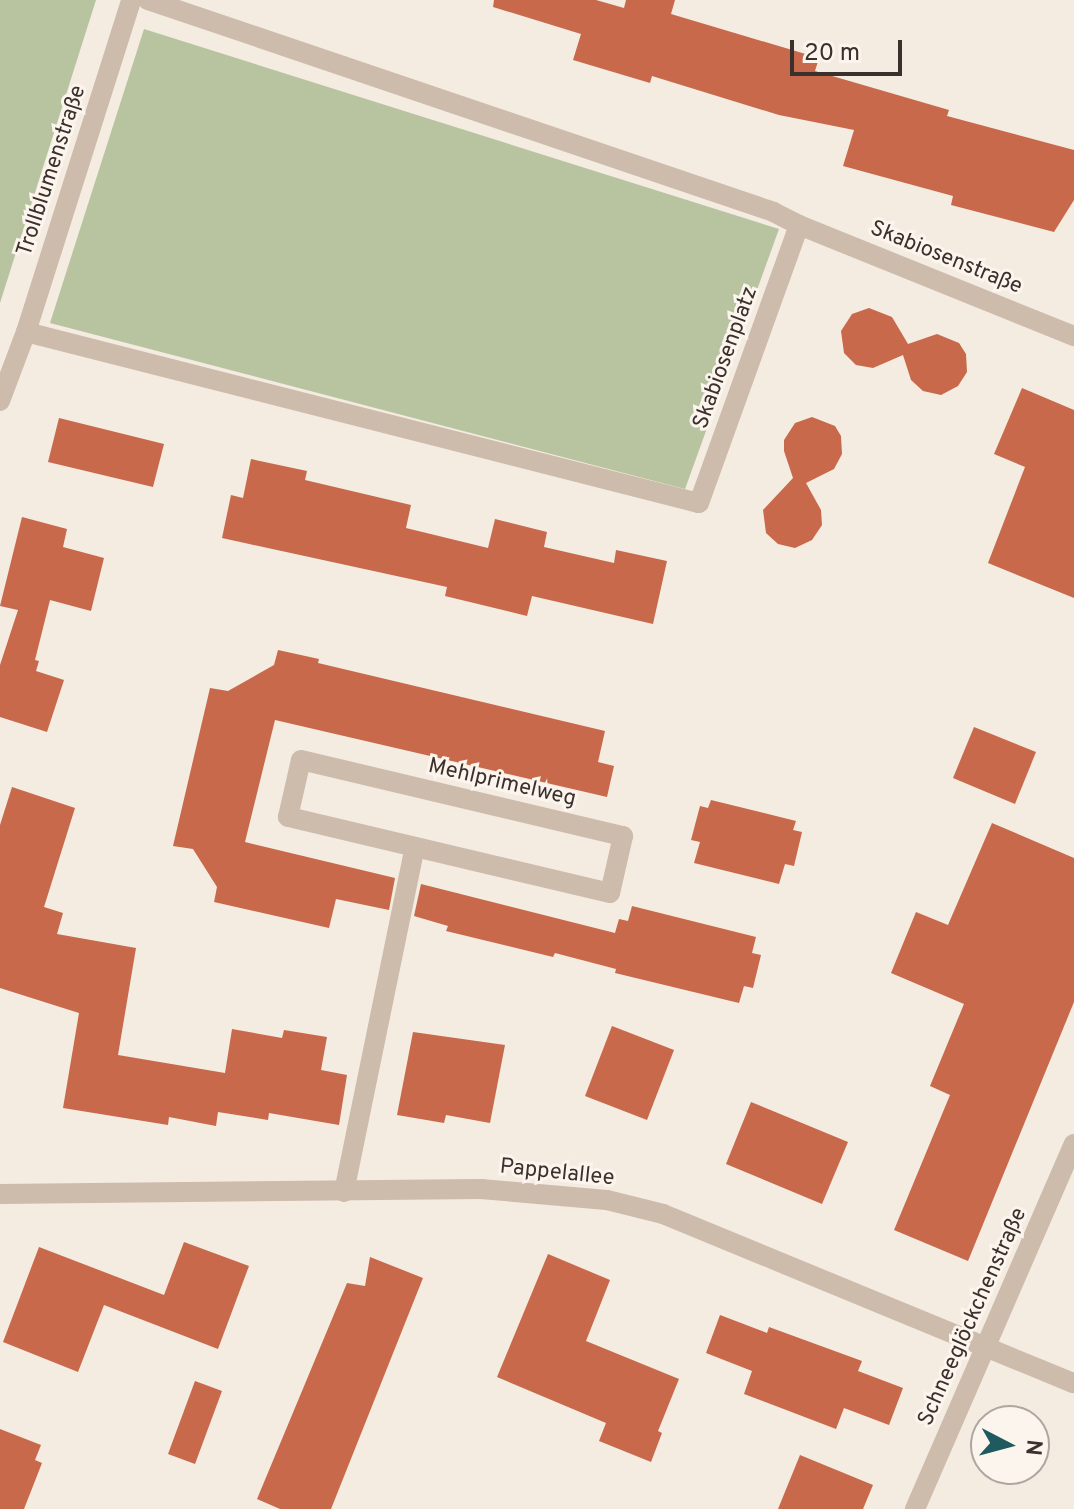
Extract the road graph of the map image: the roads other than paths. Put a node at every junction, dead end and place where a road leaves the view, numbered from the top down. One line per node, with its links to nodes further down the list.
1 (131, 0): 4 (street, Trollblumenstraße)
2 (148, 0): 3 (street)
3 (799, 225): 4 (street, Skabiosenplatz); 5 (street, Skabiosenstraße)
4 (26, 332): 6 (street, Trollblumenstraße)
5 (1074, 336)
6 (0, 401)
7 (415, 847): 7 (street, Mehlprimelweg); 9 (street)
8 (1074, 1144): 11 (street, Schneeglöckchenstraße)
9 (344, 1192): 10 (street, Pappelallee); 11 (street, Pappelallee)
10 (0, 1194)
11 (987, 1347): 12 (street, Pappelallee); 13 (street, Schneeglöckchenstraße)
12 (1074, 1383)
13 (915, 1509)

